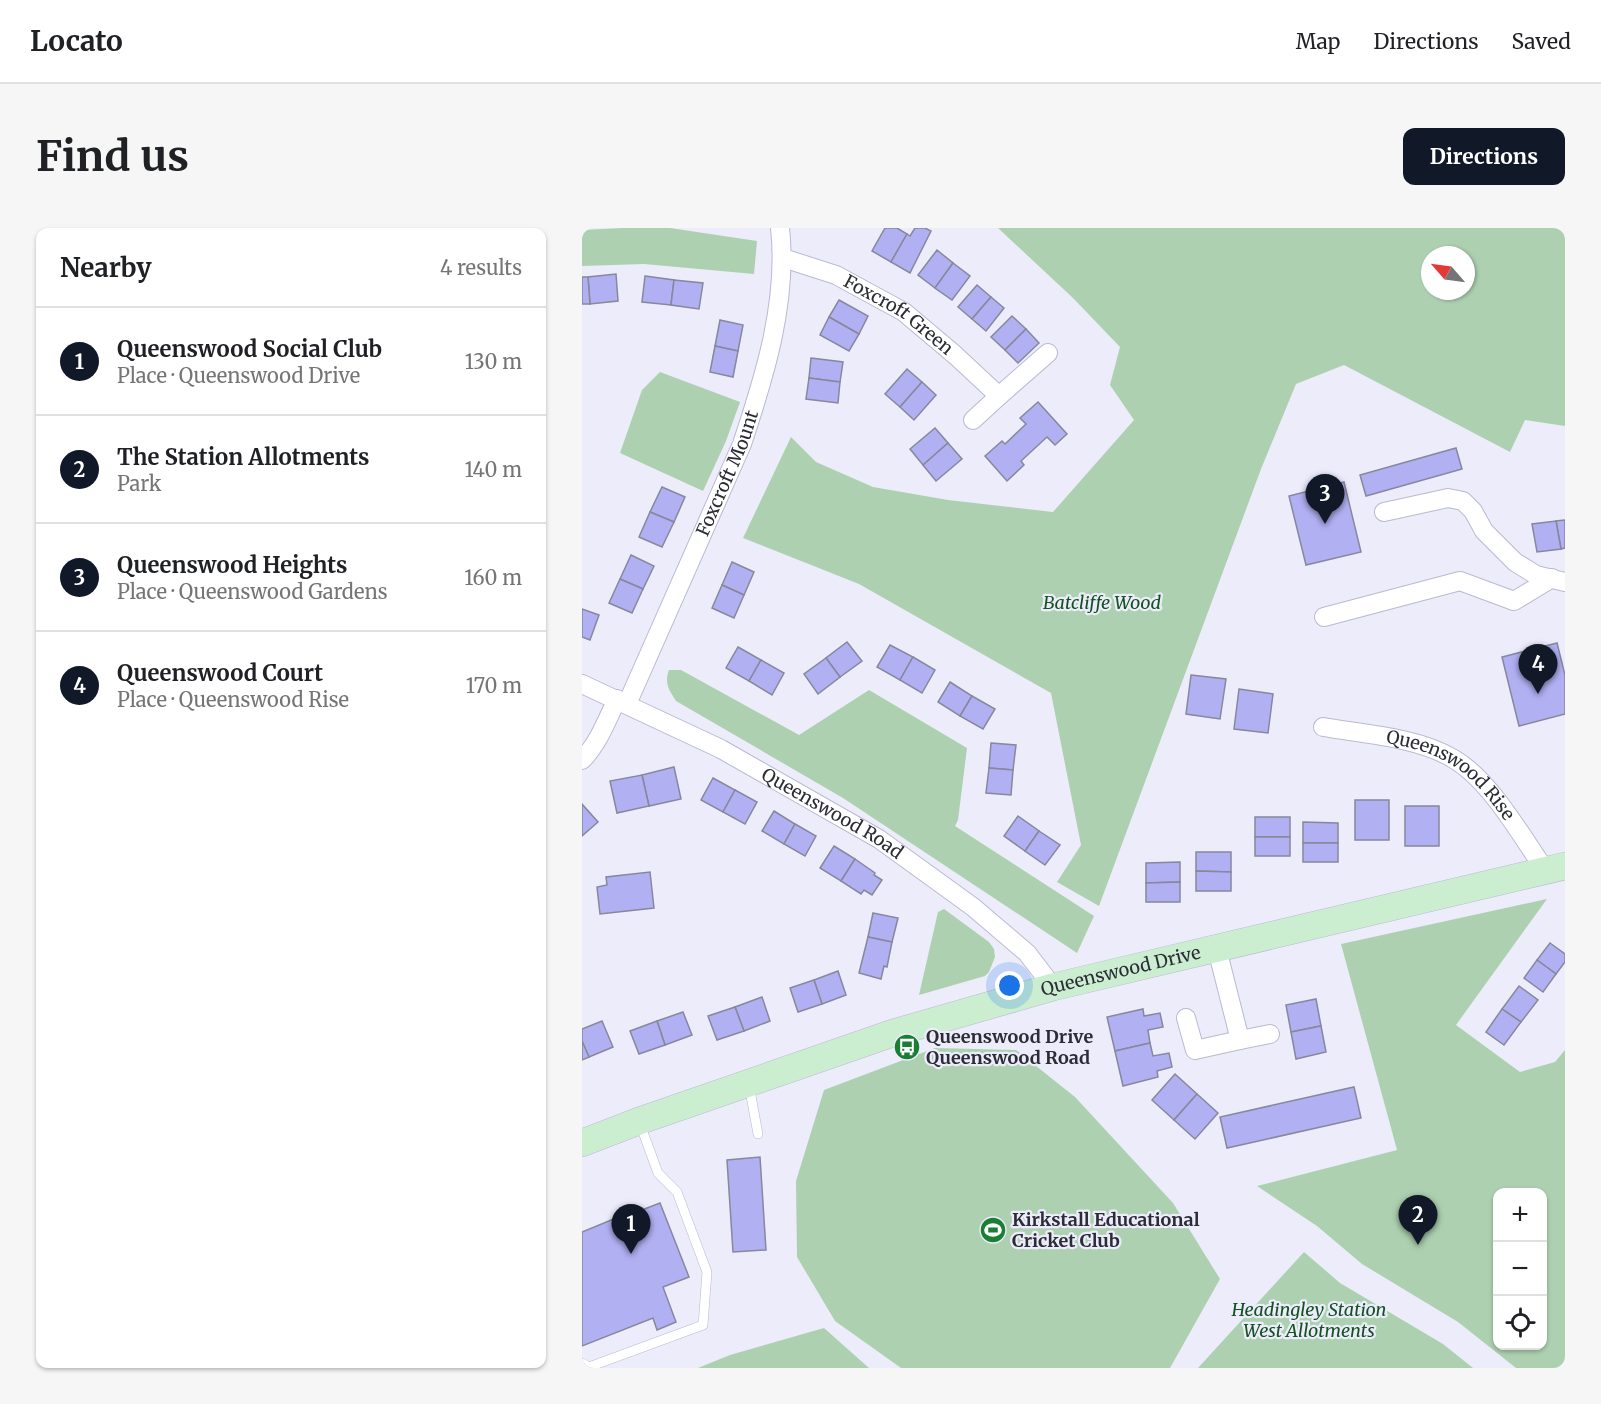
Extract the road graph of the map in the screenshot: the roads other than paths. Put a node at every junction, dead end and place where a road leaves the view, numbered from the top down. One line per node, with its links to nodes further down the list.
1 (780, 228): 2 (street, Foxcroft Mount)
2 (783, 258): 4 (street, Foxcroft Green); 10 (street, Foxcroft Mount)
3 (1048, 354): 4 (street)
4 (999, 396): 5 (street)
5 (973, 420)
6 (1384, 512): 7 (street)
7 (1558, 580): 8 (street)
8 (1324, 617)
9 (582, 684): 10 (street, Queenswood Road)
10 (622, 702): 12 (street, Foxcroft Mount); 15 (street, Queenswood Road)
11 (1323, 727): 13 (street, Queenswood Rise)
12 (582, 760)
13 (1556, 868): 14 (street, Queenswood Drive)
14 (1217, 949): 15 (street, Queenswood Drive); 18 (street)
15 (1053, 987): 19 (street, Queenswood Drive)
16 (1186, 1018): 18 (street)
17 (1269, 1034): 18 (street)
18 (1240, 1040)
19 (748, 1083): 20 (street, Queenswood Drive); 21 (lane)
20 (639, 1121): 22 (street, Queenswood Drive); 23 (lane)
21 (758, 1134)
22 (582, 1143)
23 (582, 1363)

